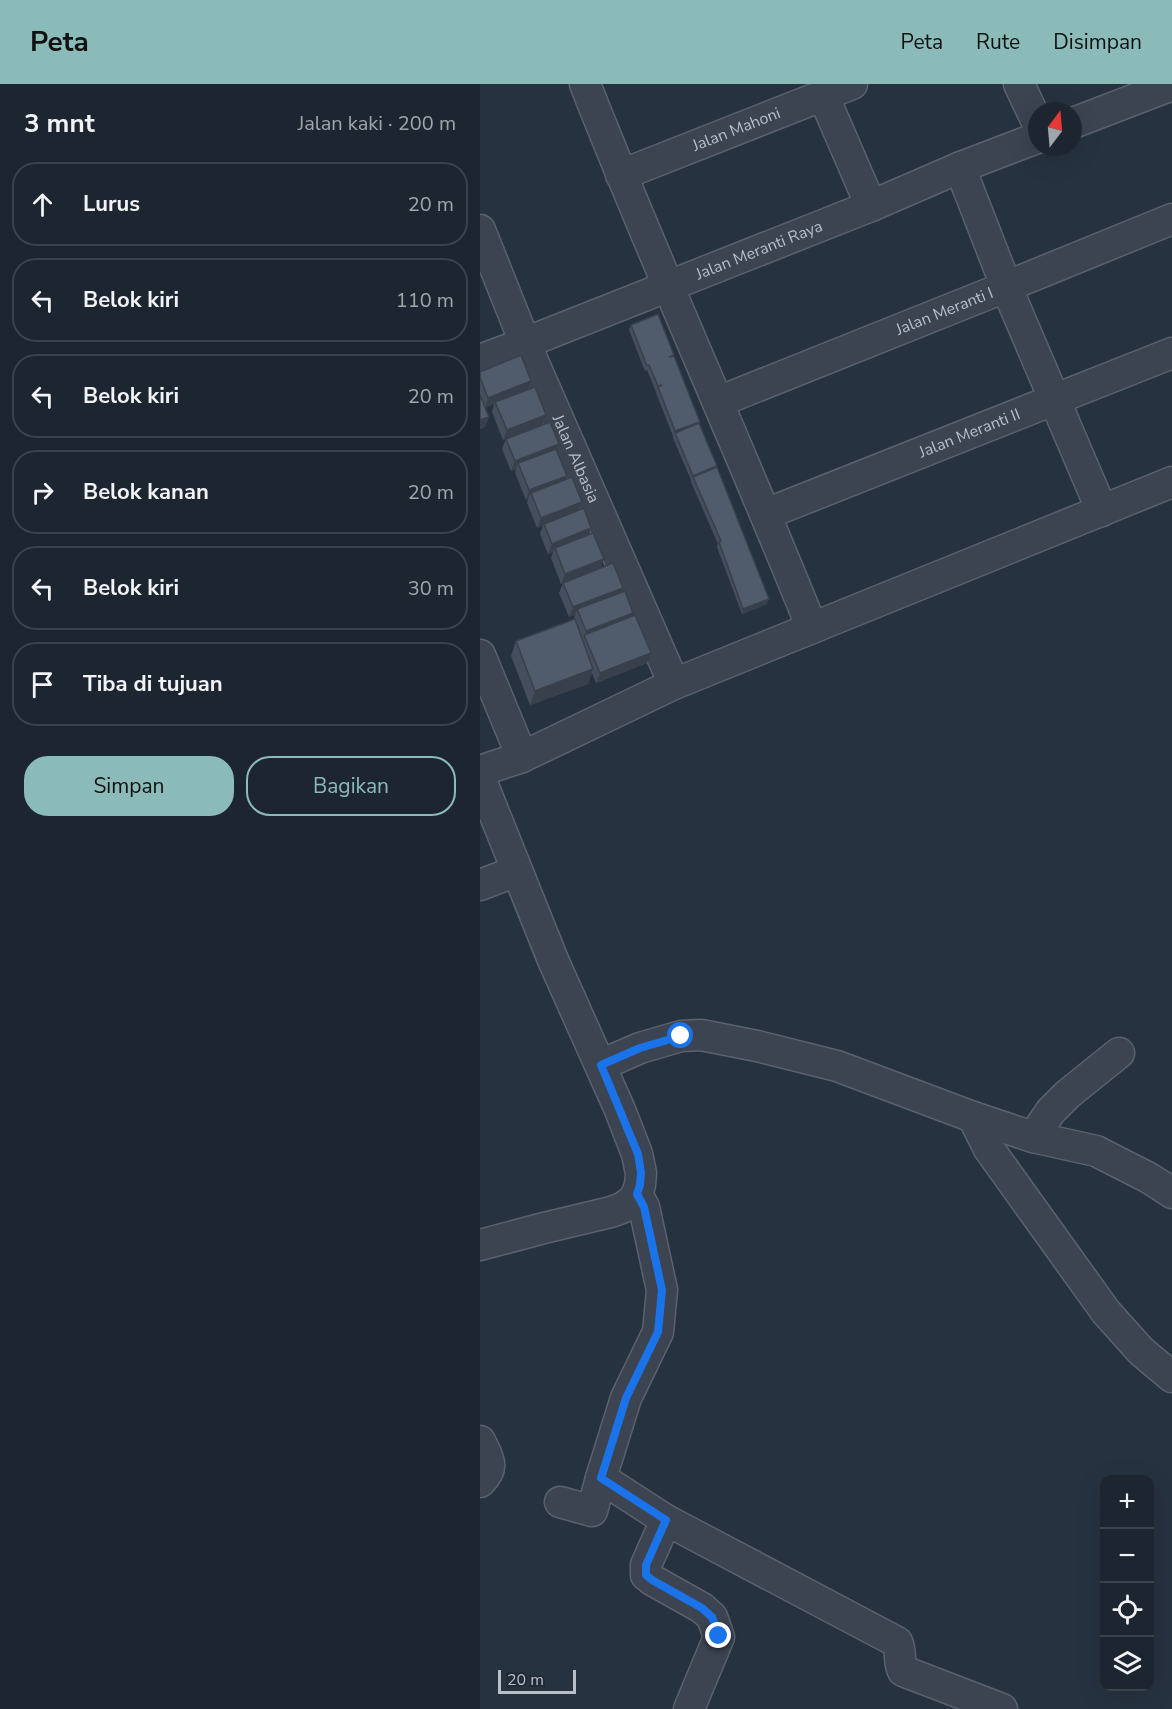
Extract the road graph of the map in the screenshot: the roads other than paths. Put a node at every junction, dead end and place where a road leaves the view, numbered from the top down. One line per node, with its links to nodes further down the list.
1 (585, 84): 10 (street)
2 (852, 84): 5 (street, Jalan Mahoni)
3 (1018, 84): 6 (street)
4 (1172, 85): 7 (street)
5 (824, 95): 10 (street, Jalan Mahoni); 11 (street)
6 (1028, 104)
7 (1082, 120)
8 (1028, 141): 9 (street, Jalan Meranti Raya)
9 (961, 167): 11 (street, Jalan Meranti Raya); 15 (street)
10 (621, 175): 14 (street)
11 (871, 206): 14 (street, Jalan Meranti Raya)
12 (1172, 219): 15 (street, Jalan Meranti I)
13 (480, 230): 16 (street, Jalan Albasia)
14 (669, 286): 16 (street, Jalan Meranti Raya); 20 (street)
15 (1006, 286): 19 (street); 20 (street, Jalan Meranti I)
16 (525, 343): 18 (street, Jalan Meranti Raya); 26 (street, Jalan Albasia)
17 (1172, 353): 19 (street, Jalan Meranti II)
18 (480, 360)
19 (1055, 400): 22 (street); 23 (street, Jalan Meranti II)
20 (718, 402): 23 (street)
21 (1172, 482): 22 (street)
22 (1102, 511): 24 (street)
23 (766, 514): 24 (street)
24 (812, 628): 26 (street)
25 (480, 655): 27 (street)
26 (675, 684): 27 (street)
27 (522, 757): 28 (street)
28 (480, 771)
29 (480, 778): 30 (street)
30 (517, 871): 31 (street); 33 (street)
31 (480, 885)
32 (1119, 1053): 35 (street)
33 (601, 1065): 34 (street); 37 (street)
34 (973, 1117): 35 (street); 39 (street)
35 (1033, 1137): 36 (street)
36 (1172, 1193)
37 (637, 1194): 38 (street); 41 (street)
38 (480, 1245)
39 (1172, 1377)
40 (480, 1442): 42 (street)
41 (601, 1478): 43 (street); 44 (street)
42 (480, 1482)
43 (560, 1502)
44 (666, 1520): 45 (street); 46 (street)
45 (689, 1709)
46 (1002, 1709)

